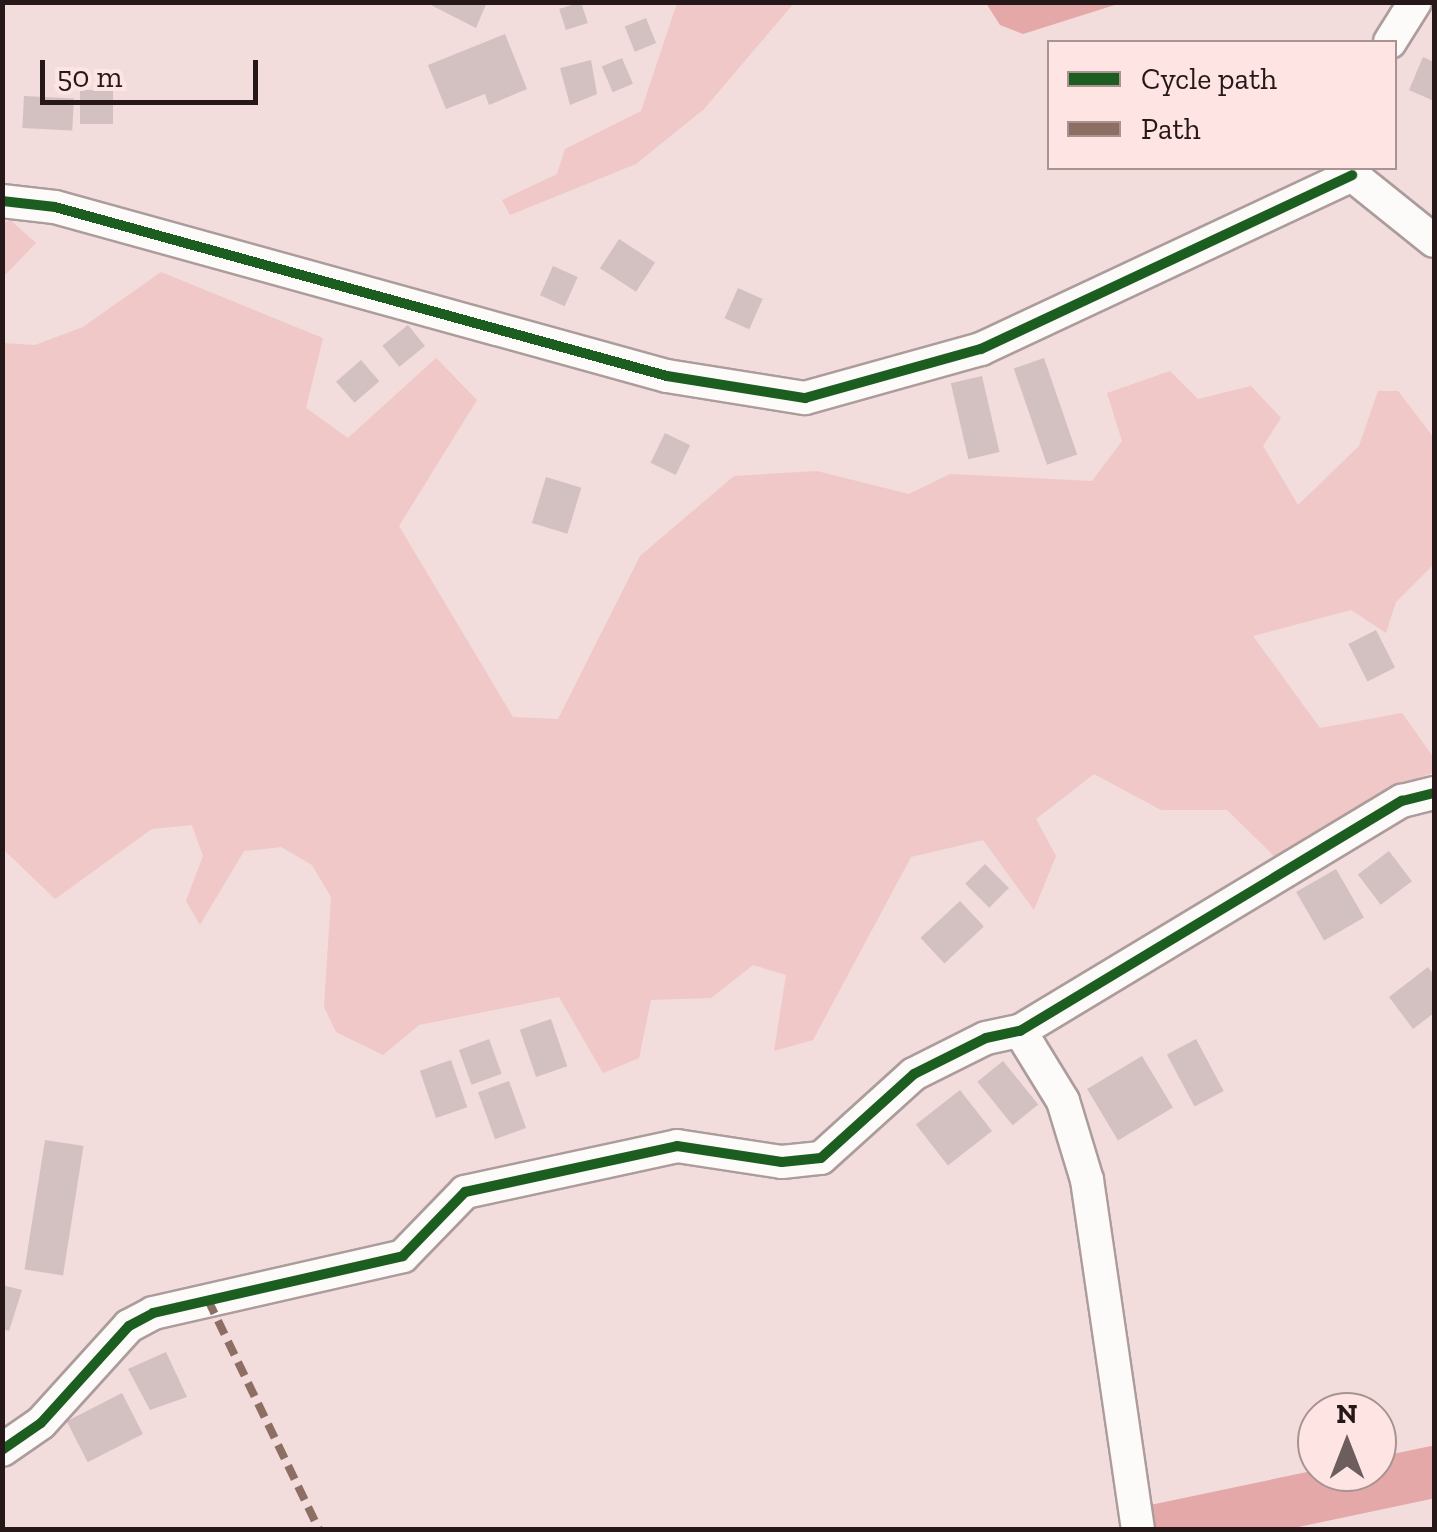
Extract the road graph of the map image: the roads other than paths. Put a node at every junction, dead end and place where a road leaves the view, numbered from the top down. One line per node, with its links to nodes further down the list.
1 (1415, 2): 2 (street)
2 (1391, 40)
3 (1354, 172): 4 (street); 5 (street)
4 (2, 201)
5 (1434, 240)
6 (1434, 793): 7 (street)
7 (1020, 1030): 8 (street); 9 (street)
8 (2, 1450)
9 (1137, 1525)

